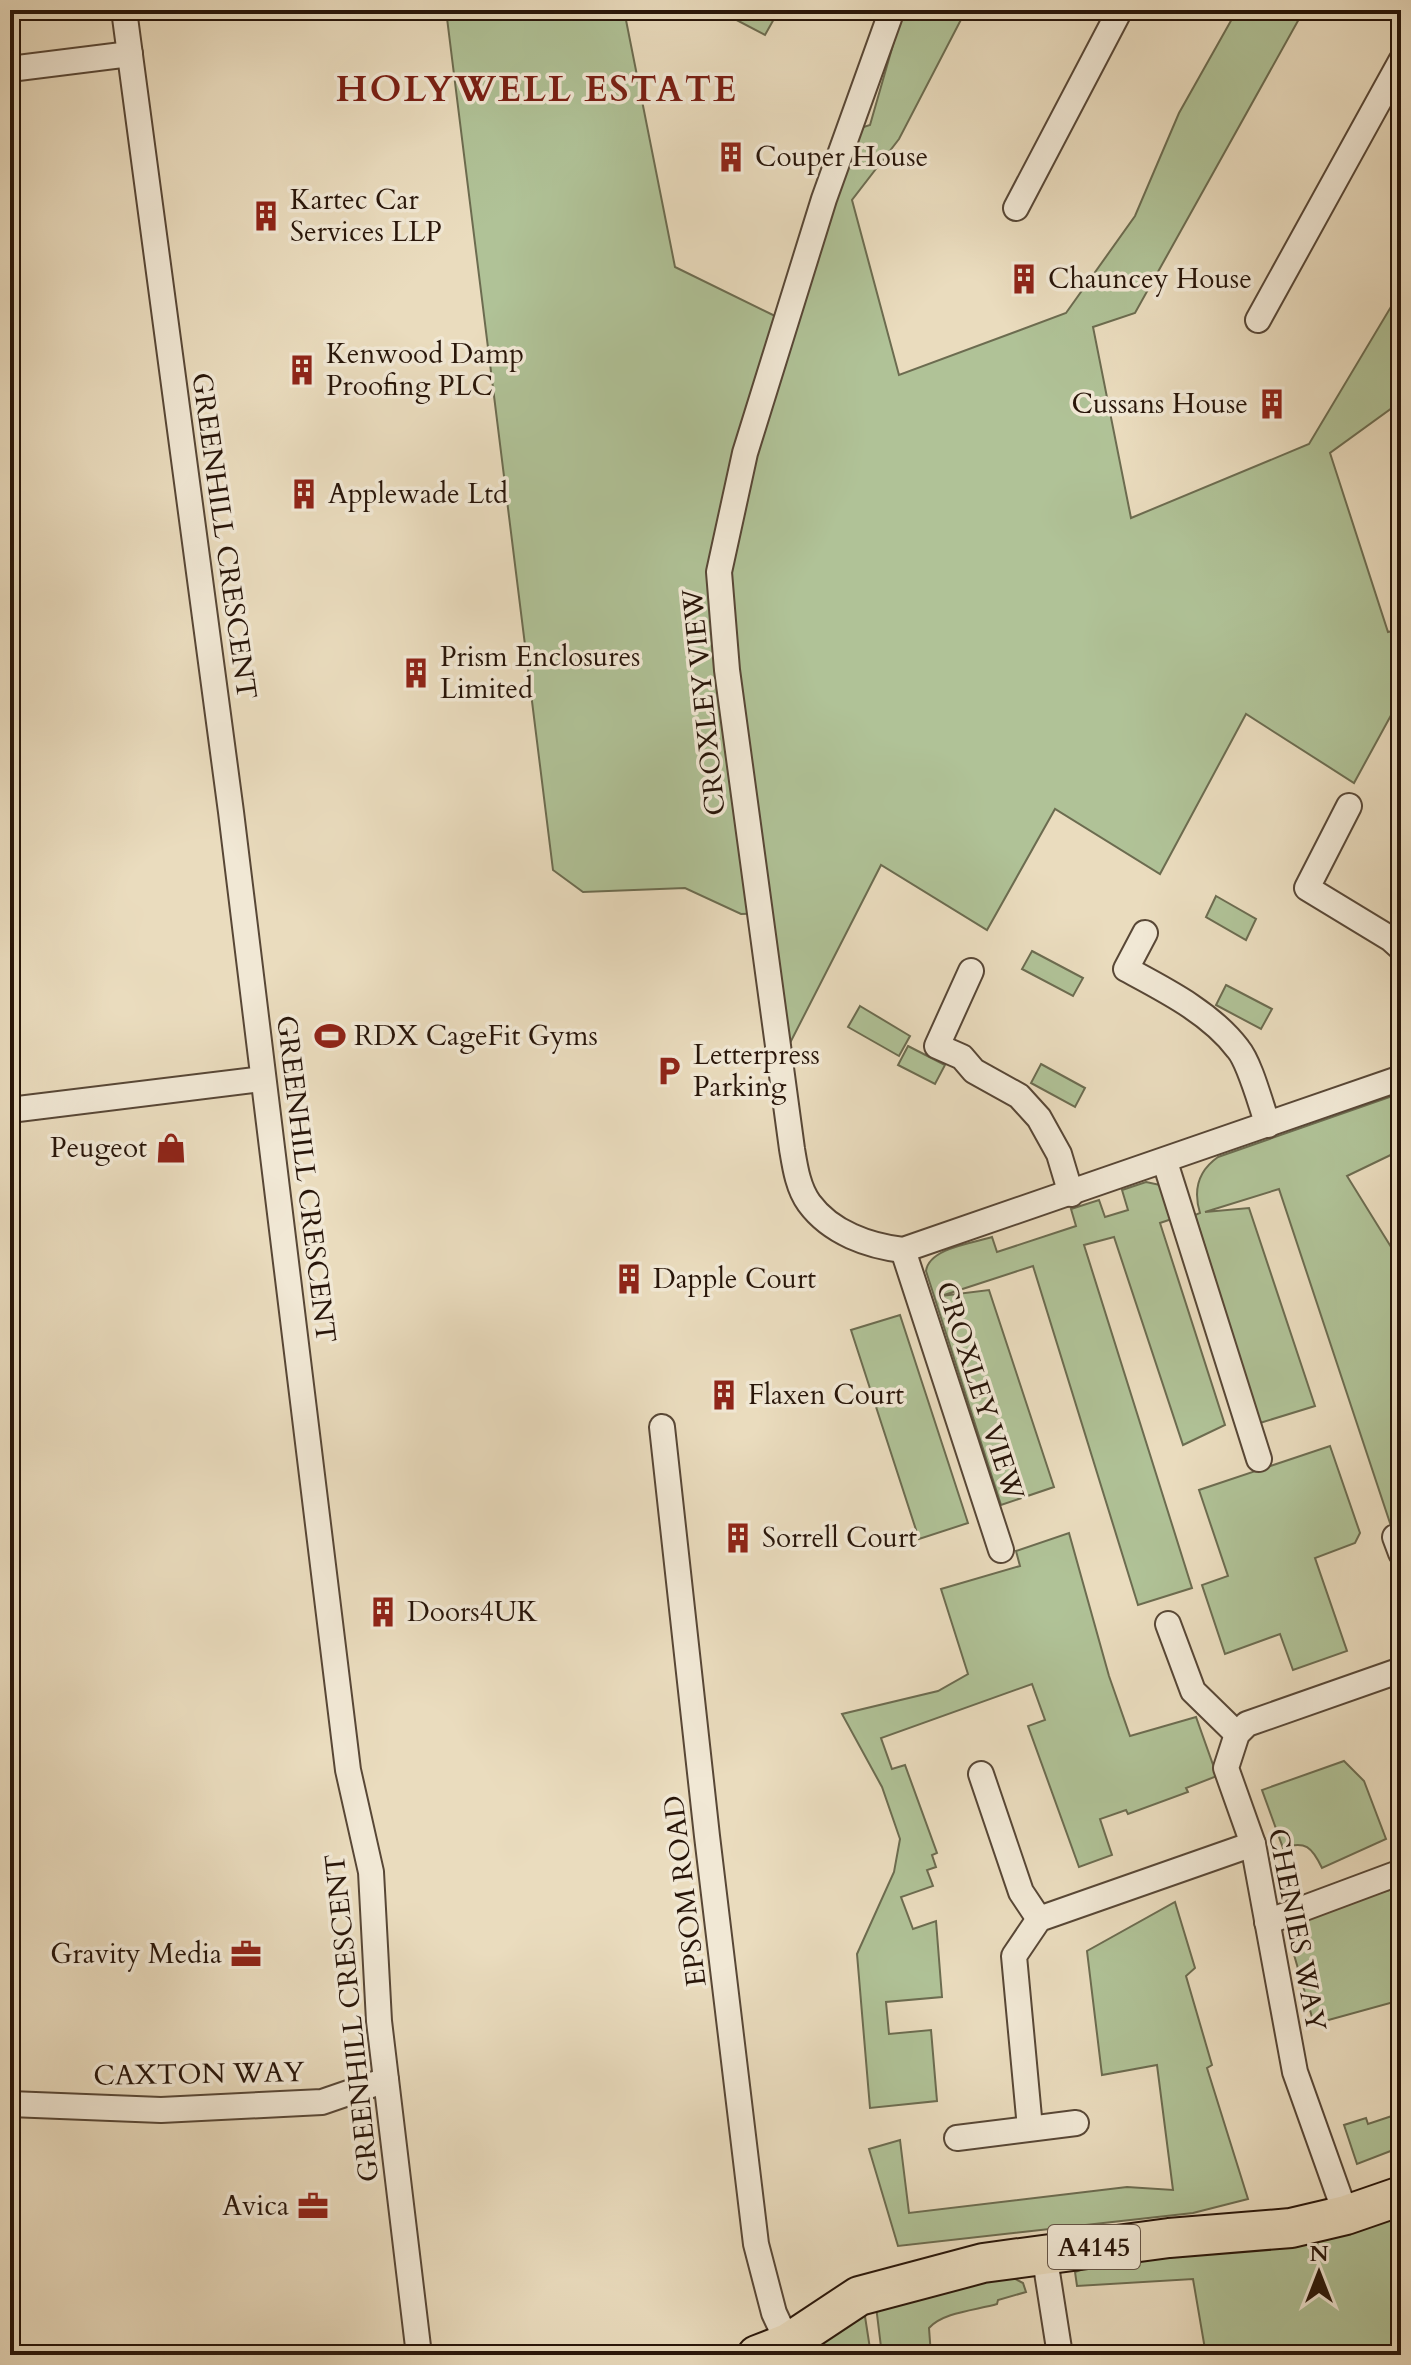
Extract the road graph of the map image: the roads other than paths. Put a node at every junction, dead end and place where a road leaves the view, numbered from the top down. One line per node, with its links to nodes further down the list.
1 (124, 10): 4 (street, GREENHILL CRESCENT)
2 (892, 10): 19 (street, CROXLEY VIEW)
3 (1120, 10): 7 (street)
4 (130, 54): 6 (street); 14 (street, GREENHILL CRESCENT)
5 (1401, 61): 8 (street)
6 (10, 69)
7 (1016, 208)
8 (1258, 320)
9 (1349, 806): 11 (street)
10 (1145, 933): 16 (street)
11 (1401, 948)
12 (971, 971): 18 (street)
13 (1401, 1078): 16 (street)
14 (262, 1079): 15 (street); 31 (street, GREENHILL CRESCENT)
15 (10, 1110)
16 (1268, 1125): 17 (street)
17 (1165, 1162): 18 (street); 21 (street)
18 (1071, 1194): 19 (street)
19 (903, 1250): 22 (street, CROXLEY VIEW)
20 (662, 1427): 39 (street, EPSOM ROAD)
21 (1259, 1459)
22 (1001, 1550)
23 (1168, 1624): 25 (street)
24 (1401, 1670): 25 (street)
25 (1237, 1734): 27 (street, CHENIES WAY)
26 (981, 1774): 29 (street)
27 (1253, 1844): 29 (street); 30 (street, CHENIES WAY)
28 (1401, 1872): 30 (street)
29 (1039, 1919): 34 (street)
30 (1267, 1922): 37 (street, CHENIES WAY)
31 (386, 2080): 32 (street, CAXTON WAY); 40 (street, GREENHILL CRESCENT)
32 (10, 2104)
33 (1076, 2123): 34 (street)
34 (1030, 2128): 35 (street)
35 (957, 2138)
36 (1401, 2196): 37 (main road, A4145)
37 (1346, 2215): 38 (main road, A4145)
38 (1044, 2253): 39 (main road, A4145); 41 (street)
39 (772, 2349)
40 (419, 2355)
41 (1060, 2355)

